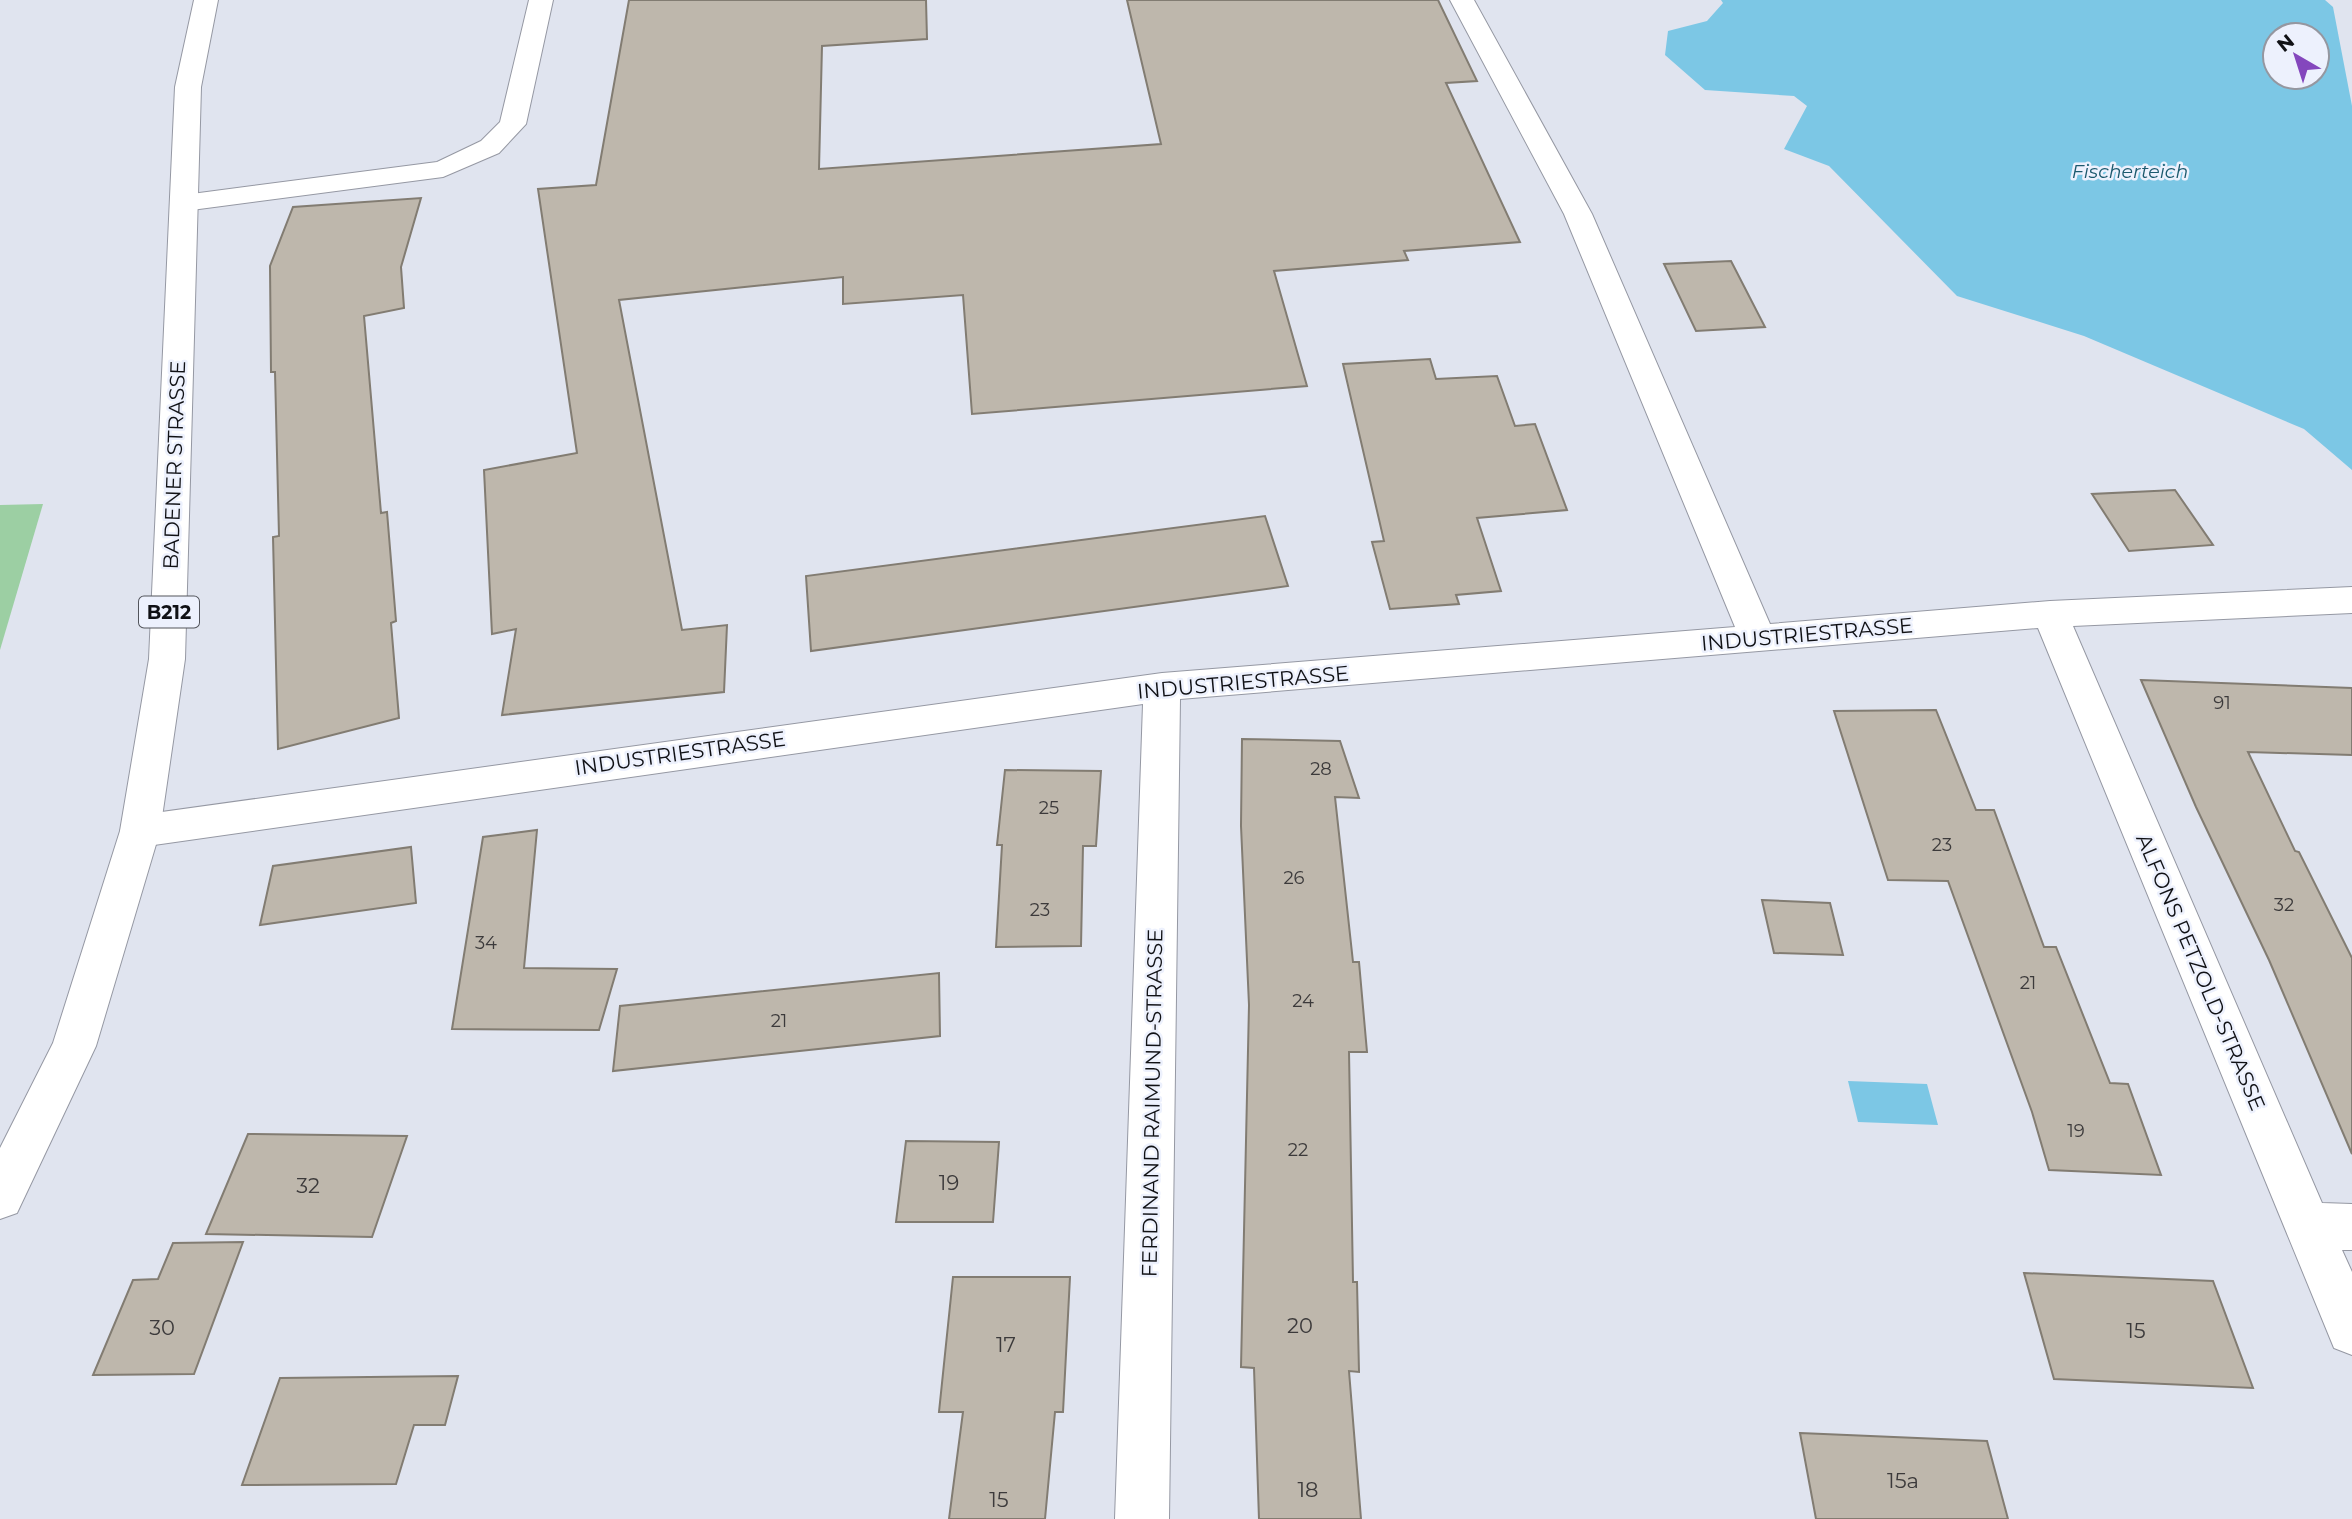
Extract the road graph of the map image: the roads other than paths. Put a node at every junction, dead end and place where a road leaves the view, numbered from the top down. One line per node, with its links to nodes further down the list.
1 (206, 0): 4 (street, BADENER STRASSE / B212)
2 (541, 0): 4 (street)
3 (1462, 0): 7 (street)
4 (184, 203): 9 (street, BADENER STRASSE / B212)
5 (2352, 600): 6 (street, INDUSTRIESTRASSE)
6 (2050, 614): 7 (street, INDUSTRIESTRASSE); 11 (street, ALFONS PETZOLD-STRASSE)
7 (1758, 638): 8 (street, INDUSTRIESTRASSE)
8 (1162, 687): 9 (street, INDUSTRIESTRASSE); 13 (street, FERDINAND RAIMUND-STRASSE)
9 (140, 831): 10 (street, BADENER STRASSE / B212)
10 (0, 1196)
11 (2330, 1227): 12 (street, ALFONS PETZOLD-STRASSE)
12 (2352, 1331)
13 (1142, 1519)

